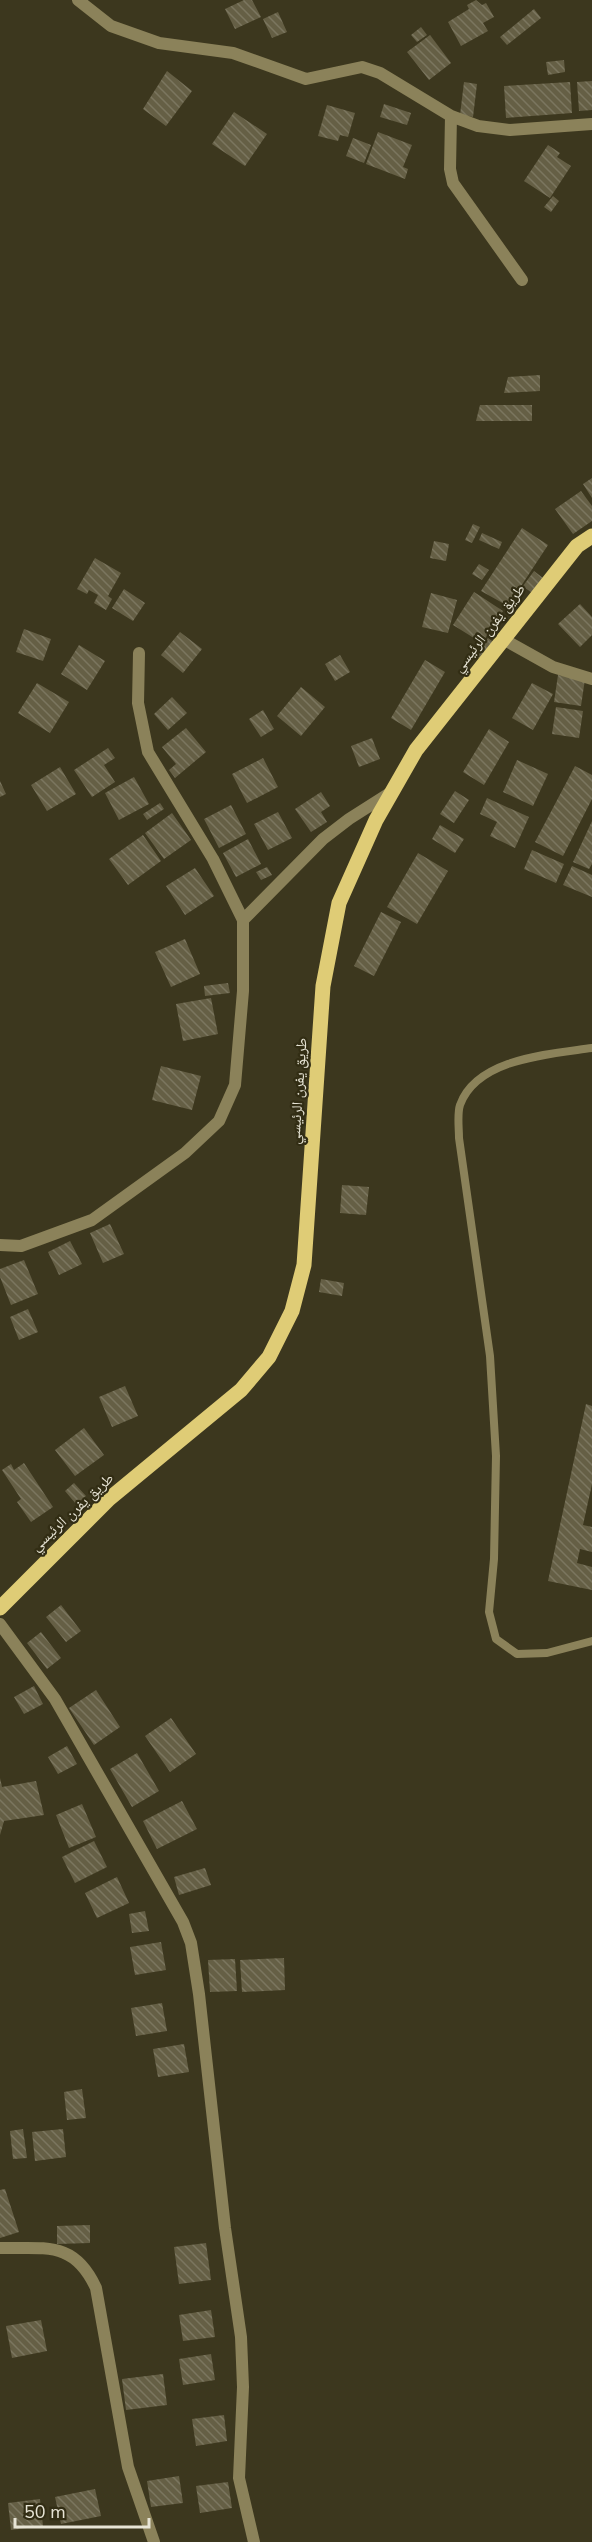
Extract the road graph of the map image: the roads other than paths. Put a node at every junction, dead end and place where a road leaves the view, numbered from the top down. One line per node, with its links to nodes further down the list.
1 (78, 0): 2 (street)
2 (451, 116): 3 (street); 4 (street)
3 (592, 124)
4 (522, 280)
5 (592, 536): 6 (main road, طريق يفرن الرئيسي)
6 (503, 639): 8 (street); 9 (main road, طريق يفرن الرئيسي)
7 (139, 653): 10 (street)
8 (592, 679)
9 (393, 791): 10 (street); 13 (main road, طريق يفرن الرئيسي)
10 (243, 920): 12 (street)
11 (592, 1048): 15 (lane)
12 (0, 1245)
13 (0, 1608)
14 (0, 1624): 18 (street)
15 (592, 1641)
16 (0, 2248): 17 (street)
17 (154, 2542)
18 (254, 2542)

